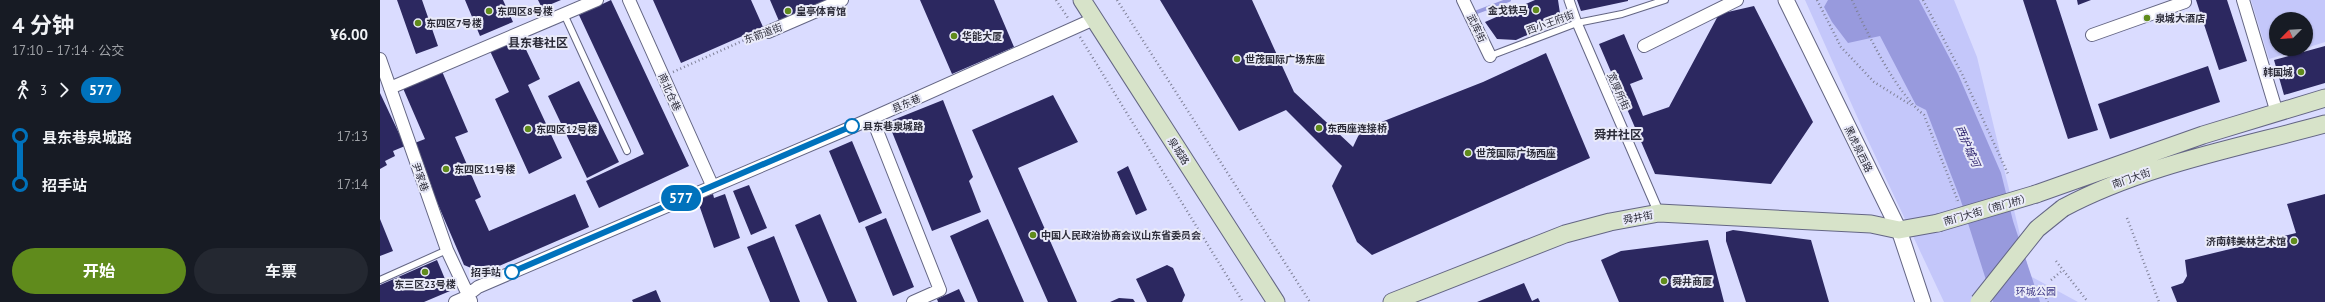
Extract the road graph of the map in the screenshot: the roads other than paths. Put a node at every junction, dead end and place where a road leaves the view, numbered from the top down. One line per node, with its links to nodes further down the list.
1 (597, 0): 12 (street)
2 (629, 0): 26 (street, 南北仓巷)
3 (842, 0): 15 (street, 东箭道街)
4 (1082, 0): 13 (main road, 泉城路)
5 (1463, 0): 18 (street, 武库街)
6 (1569, 0): 14 (street, 宽厚所街)
7 (1665, 0): 14 (lane, 西小王府街)
8 (1737, 0): 17 (street)
9 (1786, 0): 29 (street, 黑虎泉西路)
10 (2184, 0): 16 (street)
11 (2242, 0): 22 (street)
12 (564, 14): 20 (street); 25 (lane)
13 (1094, 19): 23 (street, 县东巷); 35 (main road, 泉城路)
14 (1576, 23): 18 (lane, 西小王府街); 28 (street, 宽厚所街)
15 (768, 32)
16 (2092, 35)
17 (1644, 46)
18 (1490, 56)
19 (380, 59): 20 (street, 尹家巷)
20 (390, 88): 30 (street, 尹家巷)
21 (2325, 98): 22 (main road, 南门大街)
22 (2277, 113): 27 (main road, 南门大街)
23 (872, 118): 26 (street, 县东巷); 34 (street)
24 (2325, 124): 38 (main road, 南门大街, bridge)
25 (627, 151)
26 (712, 185): 32 (street, 县东巷)
27 (2036, 194): 29 (main road, 南门大街（南门桥）, bridge)
28 (1660, 213): 29 (main road, 舜井街); 36 (main road, 舜井街)
29 (1899, 230): 37 (street, 黑虎泉西路)
30 (447, 250): 31 (lane); 32 (street, 尹家巷)
31 (380, 280)
32 (470, 298): 33 (street, 县东巷)
33 (455, 302)
34 (912, 302)
35 (1276, 302)
36 (1392, 302)
37 (1923, 302)
38 (1979, 302)

